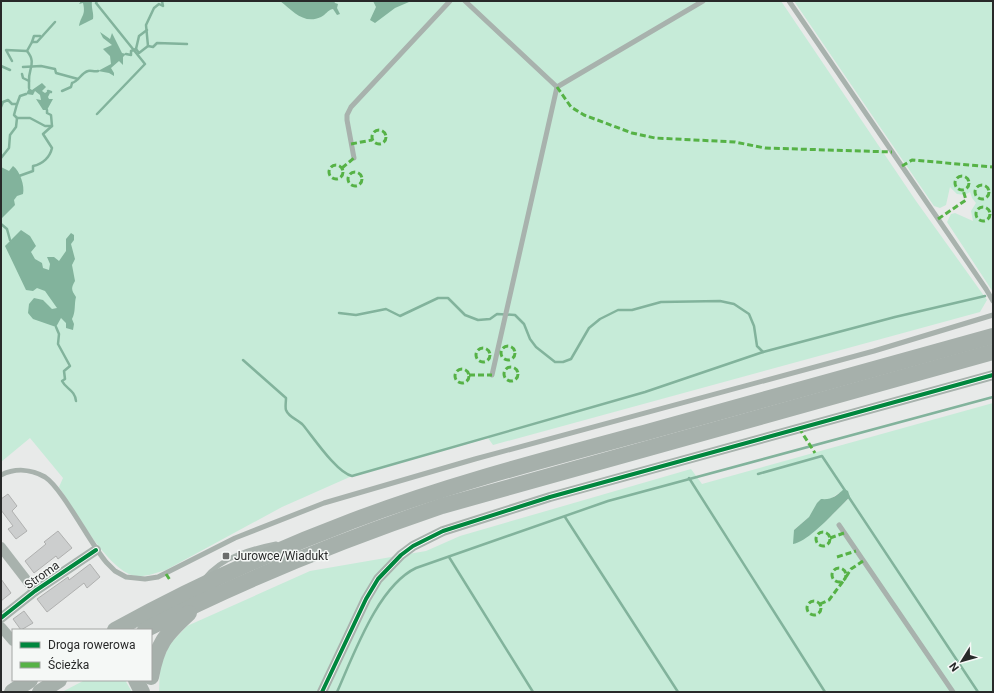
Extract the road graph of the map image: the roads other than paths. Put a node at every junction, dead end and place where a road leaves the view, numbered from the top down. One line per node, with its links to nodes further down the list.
1 (450, 1): 6 (lane)
2 (465, 1): 5 (lane)
3 (703, 1): 5 (lane)
4 (789, 1): 7 (lane)
5 (557, 87): 11 (lane)
6 (354, 158)
7 (993, 301)
8 (993, 315): 16 (lane)
9 (993, 336): 18 (highway)
10 (993, 352): 18 (highway)
11 (492, 375)
12 (993, 375): 33 (street)
13 (1, 476): 16 (lane)
14 (839, 526): 34 (lane)
15 (1, 547): 17 (street)
16 (96, 550): 17 (street, Stroma)
17 (35, 591): 19 (street, Stroma)
18 (200, 594): 21 (highway); 22 (highway); 24 (highway)
19 (1, 618)
20 (1, 627): 23 (street)
21 (116, 629)
22 (147, 629)
23 (12, 641)
24 (152, 673)
25 (28, 681): 29 (highway)
26 (57, 681): 30 (highway)
27 (136, 681): 31 (highway)
28 (150, 681): 32 (highway)
29 (12, 692)
30 (40, 692)
31 (142, 692)
32 (149, 692)
33 (322, 692)
34 (953, 692)

